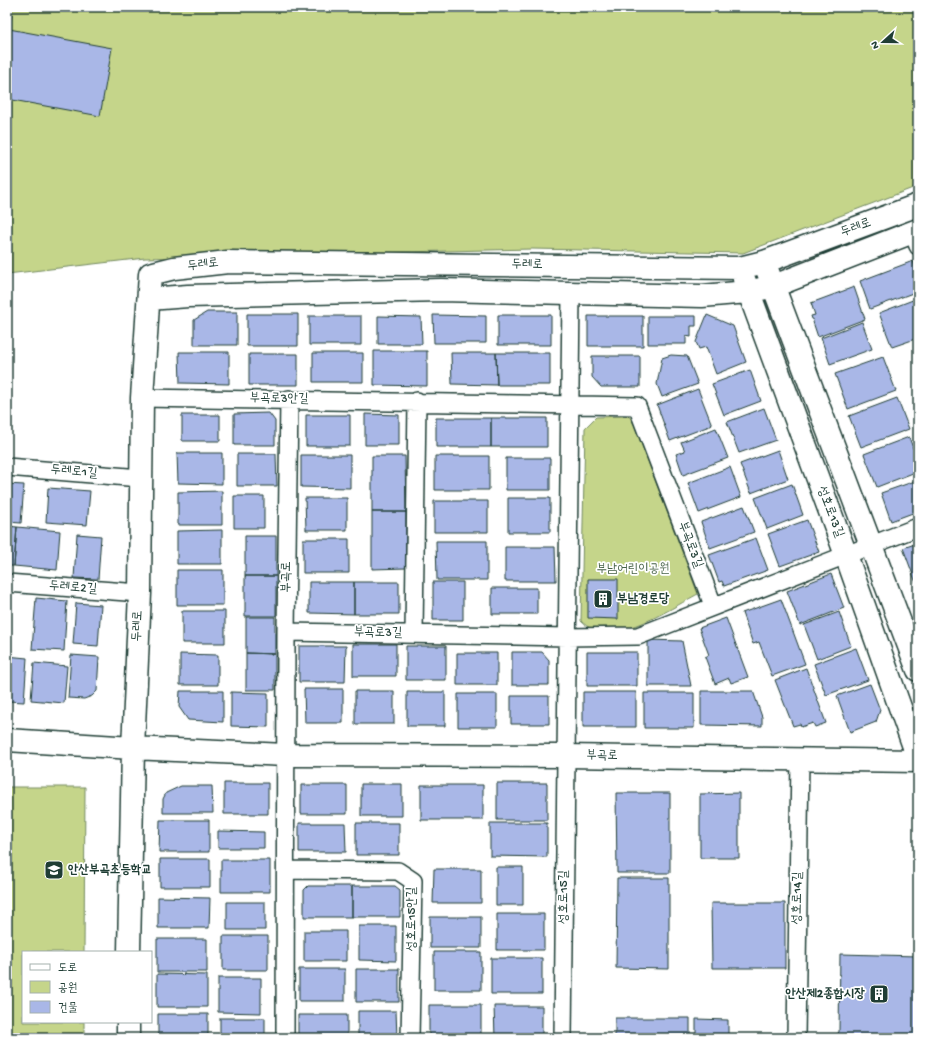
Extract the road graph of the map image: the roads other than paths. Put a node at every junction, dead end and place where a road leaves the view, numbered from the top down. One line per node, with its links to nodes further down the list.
1 (918, 205): 3 (street, 두레로)
2 (916, 236): 5 (street, 두레로)
3 (764, 262): 4 (street, 두레로); 5 (street, 성호로13길)
4 (740, 268): 6 (street, 성호로13길); 8 (street, 두레로)
5 (774, 286): 6 (street, 두레로); 16 (street, 성호로13길)
6 (748, 292): 7 (street, 두레로); 17 (street, 성호로13길)
7 (571, 294): 8 (street, 두레로); 12 (street)
8 (149, 299): 9 (street, 두레로)
9 (142, 398): 10 (street, 부곡로3안길); 14 (street, 두레로)
10 (289, 400): 11 (street, 부곡로3안길); 21 (street, 부곡로)
11 (417, 401): 12 (street, 부곡로3안길); 22 (street)
12 (569, 403): 20 (street, 부곡로3길); 23 (street)
13 (7, 467): 14 (street, 두레로1길)
14 (140, 478): 19 (street, 두레로)
15 (918, 527): 16 (street)
16 (871, 545): 17 (street); 24 (street, 성호로13길)
17 (846, 555): 20 (street); 30 (street, 성호로13길)
18 (7, 583): 19 (street, 두레로2길)
19 (140, 593): 26 (street, 두레로)
20 (713, 605): 23 (street, 부곡로3길)
21 (286, 632): 22 (street, 부곡로3길); 27 (street, 부곡로)
22 (414, 634): 23 (street, 부곡로3길)
23 (567, 637): 28 (street)
24 (918, 670)
25 (7, 740): 26 (street, 부곡로)
26 (133, 748): 27 (street, 부곡로); 32 (street, 두레로)
27 (285, 755): 28 (street, 부곡로); 31 (street)
28 (565, 756): 29 (street, 부곡로); 37 (street, 성호로15길)
29 (800, 759): 30 (street, 부곡로); 38 (street, 성호로14길)
30 (918, 759)
31 (286, 870): 35 (street); 36 (street, 성호로15안길)
32 (129, 951)
33 (128, 1023): 34 (street)
34 (128, 1038)
35 (284, 1038)
36 (410, 1038)
37 (563, 1038)
38 (796, 1038)

